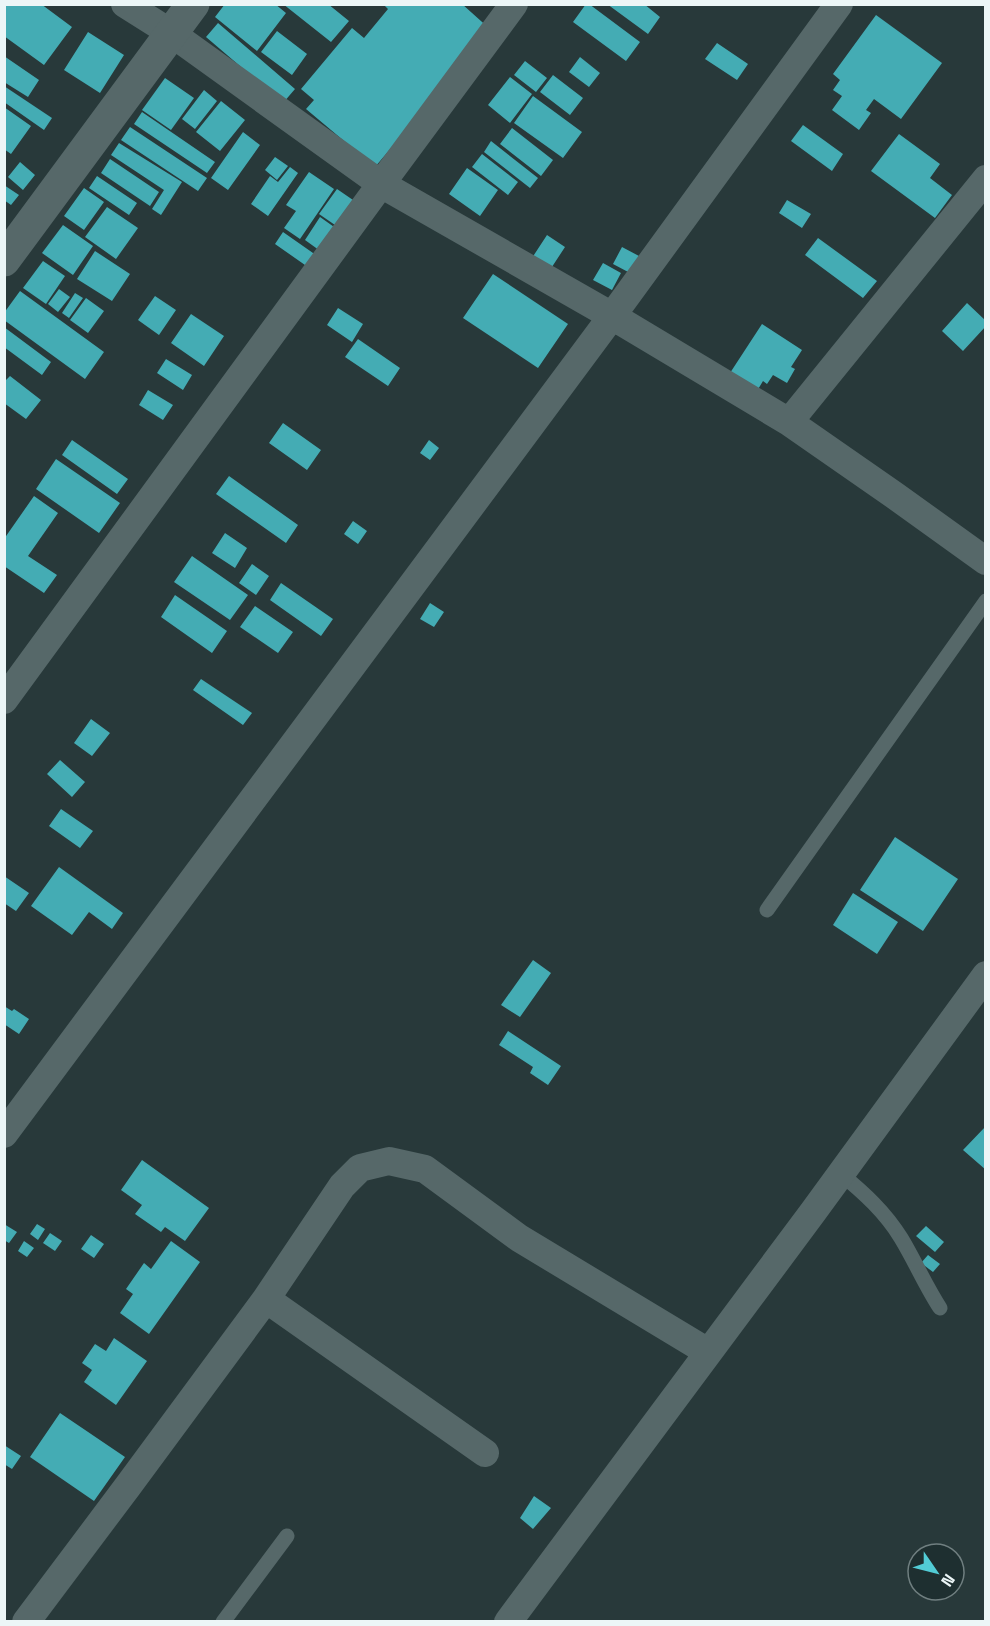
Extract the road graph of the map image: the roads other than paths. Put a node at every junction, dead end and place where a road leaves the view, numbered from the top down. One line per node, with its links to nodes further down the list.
1 (125, 4): 5 (street)
2 (193, 4): 5 (street)
3 (514, 4): 7 (street)
4 (839, 4): 9 (street)
5 (171, 33): 7 (street); 8 (street)
6 (986, 179): 10 (street)
7 (381, 184): 9 (street); 13 (street)
8 (4, 260)
9 (612, 316): 10 (street); 16 (street)
10 (789, 422): 11 (street)
11 (986, 561)
12 (986, 601): 14 (lane)
13 (4, 700)
14 (767, 910)
15 (986, 975): 17 (street)
16 (4, 1134)
17 (841, 1174): 19 (lane); 20 (street)
18 (266, 1299): 20 (street); 21 (street); 23 (street)
19 (940, 1308)
20 (708, 1352): 25 (street)
21 (485, 1453)
22 (287, 1536): 24 (lane)
23 (26, 1622)
24 (223, 1622)
25 (508, 1622)

